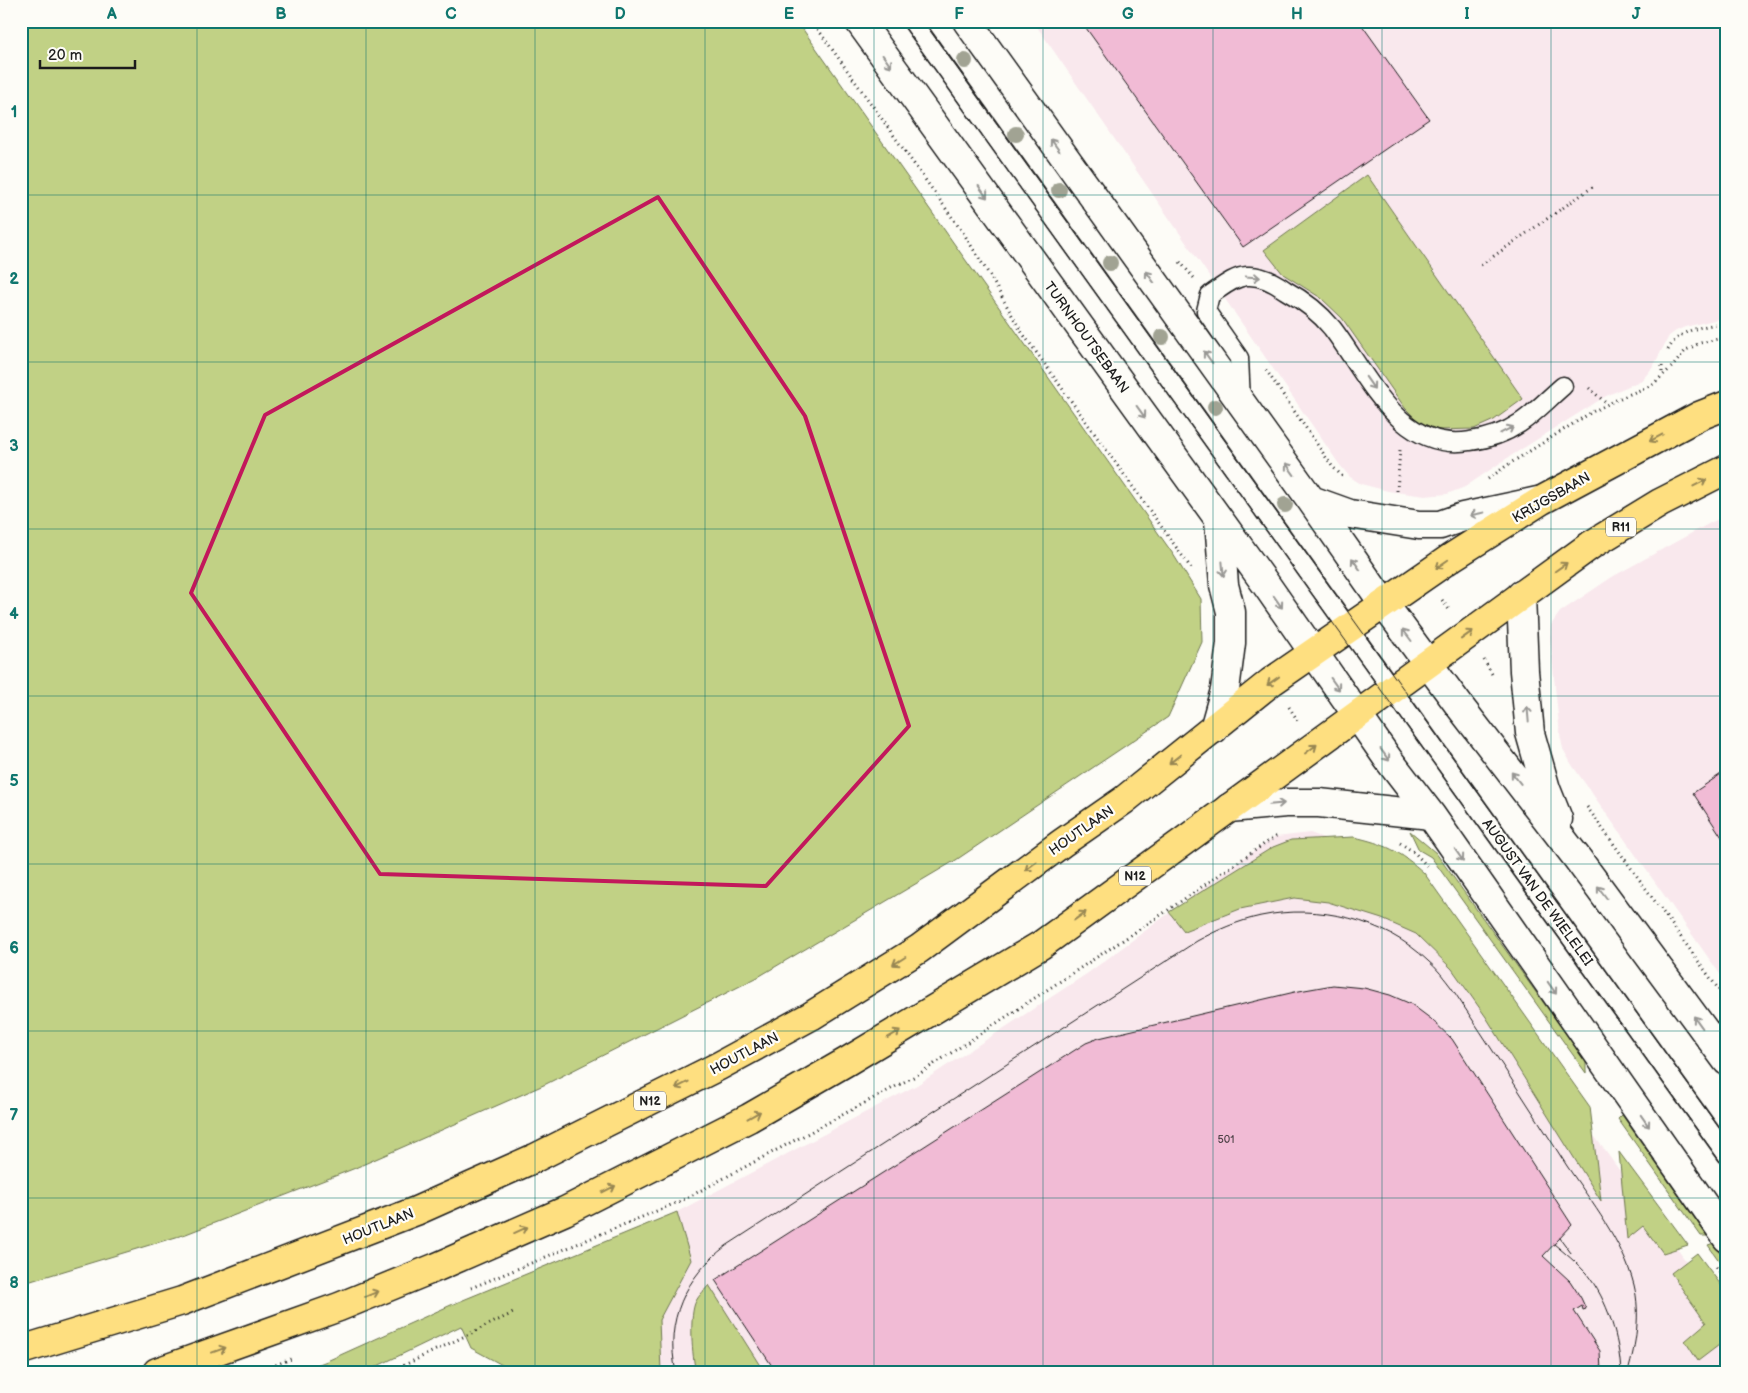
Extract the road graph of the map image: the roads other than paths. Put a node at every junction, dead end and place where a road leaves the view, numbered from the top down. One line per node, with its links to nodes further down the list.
1 (859, 21): 10 (main road, TURNHOUTSEBAAN, one-way to 10)
2 (912, 21): 13 (lane)
3 (967, 21): 5 (main road, one-way to 3)
4 (1563, 386): 5 (lane, one-way to 4)
5 (1241, 403): 8 (main road, one-way to 5)
6 (1727, 405): 9 (main road, KRIJGSBAAN, one-way to 9)
7 (1727, 470): 11 (main road, R11, one-way to 7)
8 (1311, 500): 9 (main road, one-way to 8); 12 (main road, one-way to 8)
9 (1542, 500): 12 (main road, KRIJGSBAAN, one-way to 12)
10 (1219, 520): 14 (main road, TURNHOUTSEBAAN, one-way to 14); 18 (main road, one-way to 18)
11 (1521, 595): 15 (main road, R11, one-way to 11); 21 (main road, one-way to 11)
12 (1384, 604): 13 (main road, HOUTLAAN / N12); 15 (main road, one-way to 12)
13 (1349, 628): 14 (main road, HOUTLAAN / N12); 16 (lane, AUGUST VAN DE WIELELEI)
14 (1313, 654): 17 (main road, TURNHOUTSEBAAN, one-way to 17); 18 (main road, HOUTLAAN / N12, one-way to 18)
15 (1428, 663): 16 (main road, N12); 21 (main road, one-way to 15)
16 (1392, 689): 17 (main road, N12); 23 (lane, AUGUST VAN DE WIELELEI)
17 (1357, 715): 19 (main road, N12, one-way to 17); 20 (main road, TURNHOUTSEBAAN, one-way to 20)
18 (1214, 729): 25 (main road, HOUTLAAN / N12, one-way to 25)
19 (1229, 808): 20 (main road, one-way to 20); 26 (main road, N12, one-way to 19)
20 (1430, 815): 24 (main road, one-way to 24)
21 (1577, 858): 22 (main road, one-way to 21)
22 (1727, 1062)
23 (1727, 1155)
24 (1727, 1238)
25 (21, 1350)
26 (157, 1372)

